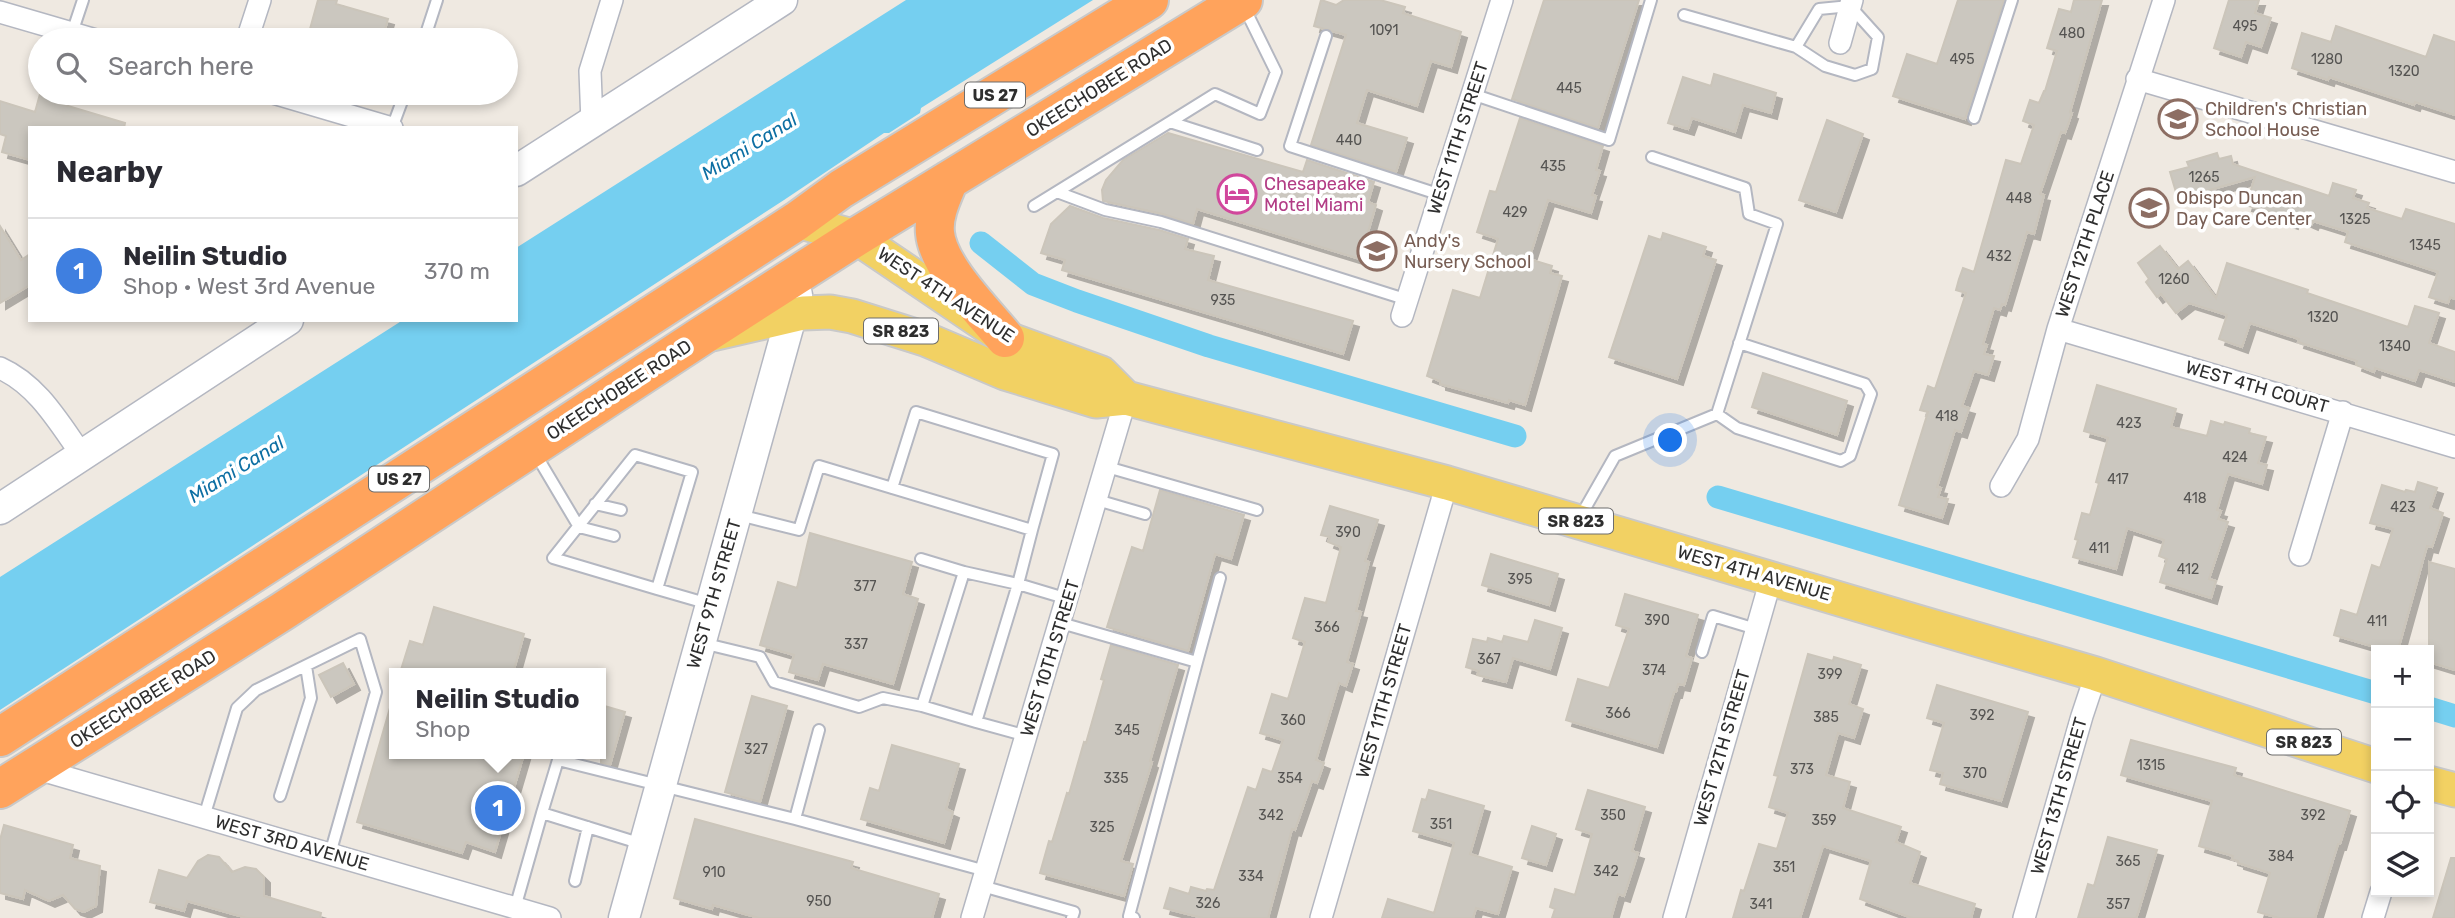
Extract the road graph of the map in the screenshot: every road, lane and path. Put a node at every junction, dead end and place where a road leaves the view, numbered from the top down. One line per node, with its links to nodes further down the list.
1 (83, 0): 16 (lane)
2 (260, 0): 17 (street)
3 (437, 0): 18 (lane)
4 (612, 0): 28 (street)
5 (782, 0): 28 (main road)
6 (1149, 0): 39 (highway, US 27)
7 (1502, 0): 23 (street, WEST 11TH STREET)
8 (1651, 0): 23 (lane)
9 (2012, 0): 26 (lane)
10 (2164, 0): 22 (street, WEST 12TH PLACE)
11 (1242, 1): 27 (lane); 35 (highway, OKEECHOBEE ROAD / US 27)
12 (1851, 3): 20 (street); 21 (lane); 21 (lane)
13 (0, 12): 15 (street)
14 (1684, 15): 21 (lane)
15 (55, 28)
16 (74, 28)
17 (251, 28)
18 (428, 28)
19 (1326, 36): 37 (lane)
20 (1840, 43)
21 (1796, 47)
22 (2137, 79): 34 (street); 45 (street, WEST 12TH PLACE)
23 (1472, 94): 37 (street, WEST 11TH STREET)
24 (314, 105): 29 (street)
25 (401, 105): 30 (lane)
26 (1974, 118)
27 (1170, 122): 31 (lane); 36 (lane)
28 (592, 123): 33 (main road)
29 (385, 126)
30 (393, 126)
31 (1256, 150)
32 (1652, 157): 48 (lane)
33 (518, 171)
34 (2455, 172)
35 (949, 180): 40 (highway, OKEECHOBEE ROAD / US 27); 47 (highway)
36 (1058, 192): 38 (lane); 42 (lane)
37 (1441, 195): 42 (street, WEST 11TH STREET)
38 (1034, 206)
39 (808, 223): 40 (main road, WEST 4TH AVENUE / SR 823); 41 (highway); 91 (highway, US 27)
40 (856, 237): 41 (highway, OKEECHOBEE ROAD / US 27); 47 (main road, WEST 4TH AVENUE / SR 823)
41 (804, 271): 43 (main road, WEST 9TH STREET); 46 (highway, OKEECHOBEE ROAD / US 27)
42 (1405, 308)
43 (792, 316): 46 (main road, WEST 4TH AVENUE / SR 823); 50 (main road, WEST 4TH AVENUE / SR 823); 65 (main road, WEST 9TH STREET)
44 (285, 322): 55 (main road)
45 (2058, 329): 51 (street, WEST 4TH COURT); 58 (street, WEST 12TH PLACE)
46 (699, 337): 53 (highway, OKEECHOBEE ROAD / US 27)
47 (1005, 338): 50 (main road, WEST 4TH AVENUE / SR 823)
48 (1739, 343): 52 (lane); 52 (lane)
49 (0, 368): 55 (street)
50 (1126, 398): 56 (street, WEST 10TH STREET); 57 (main road, WEST 4TH AVENUE / SR 823)
51 (2343, 412): 54 (street, WEST 4TH COURT); 71 (street)
52 (1717, 414): 67 (lane)
53 (532, 447): 68 (lane); 93 (highway, OKEECHOBEE ROAD / US 27)
54 (2455, 447)
55 (82, 455): 62 (main road)
56 (1107, 467): 60 (street, WEST 10TH STREET); 64 (lane)
57 (1447, 483): 67 (main road, WEST 4TH AVENUE / SR 823); 114 (street, WEST 11TH STREET)
58 (2001, 486)
59 (892, 488): 65 (lane); 69 (lane); 69 (lane)
60 (1097, 500): 66 (lane); 78 (street, WEST 10TH STREET)
61 (595, 503): 63 (lane); 68 (lane); 77 (lane)
62 (0, 509)
63 (621, 510)
64 (1257, 510)
65 (737, 514): 79 (main road, WEST 9TH STREET)
66 (1145, 514)
67 (1578, 522): 75 (main road, WEST 4TH AVENUE / SR 823)
68 (579, 527): 70 (lane); 77 (lane)
69 (1032, 530): 76 (lane)
70 (614, 536)
71 (2300, 555)
72 (920, 559): 73 (lane)
73 (964, 572): 76 (lane); 87 (lane)
74 (1220, 578): 84 (lane)
75 (1771, 579): 81 (street, WEST 12TH STREET); 86 (main road, WEST 4TH AVENUE / SR 823)
76 (1018, 584): 78 (lane); 88 (lane)
77 (657, 589): 79 (lane)
78 (1068, 599): 80 (street, WEST 10TH STREET)
79 (711, 605): 82 (main road, WEST 9TH STREET)
80 (1060, 623): 84 (lane); 90 (street, WEST 10TH STREET)
81 (1756, 629): 83 (lane); 115 (street, WEST 12TH STREET)
82 (701, 643): 87 (lane); 94 (main road, WEST 9TH STREET)
83 (1702, 652)
84 (1197, 662): 113 (lane)
85 (306, 666): 98 (lane); 100 (lane); 104 (lane)
86 (2096, 674): 92 (main road, WEST 4TH AVENUE / SR 823); 116 (street, WEST 13TH STREET)
87 (922, 706): 88 (lane)
88 (976, 722): 90 (lane)
89 (819, 730): 101 (lane)
90 (1027, 736): 105 (street, WEST 10TH STREET)
91 (0, 737)
92 (2371, 764)
93 (34, 768): 96 (highway, OKEECHOBEE ROAD / US 27); 100 (street, WEST 3RD AVENUE)
94 (661, 784): 99 (lane); 101 (lane); 103 (main road, WEST 9TH STREET)
95 (2434, 784): 97 (main road)
96 (0, 789)
97 (2455, 790)
98 (280, 796)
99 (542, 813): 102 (lane); 108 (lane)
100 (204, 817): 104 (street, WEST 3RD AVENUE)
101 (795, 819): 105 (lane)
102 (588, 827): 103 (lane); 106 (lane)
103 (644, 845): 110 (main road, WEST 9TH STREET)
104 (330, 854): 108 (street, WEST 3RD AVENUE)
105 (984, 879): 111 (street, WEST 10TH STREET); 112 (lane)
106 (575, 881)
107 (2379, 897): 117 (street)
108 (516, 908): 109 (street, WEST 3RD AVENUE)
109 (550, 918)
110 (624, 918)
111 (972, 918)
112 (1072, 918)
113 (1134, 918)
114 (1321, 918)
115 (1674, 918)
116 (2024, 918)
117 (2373, 918)

